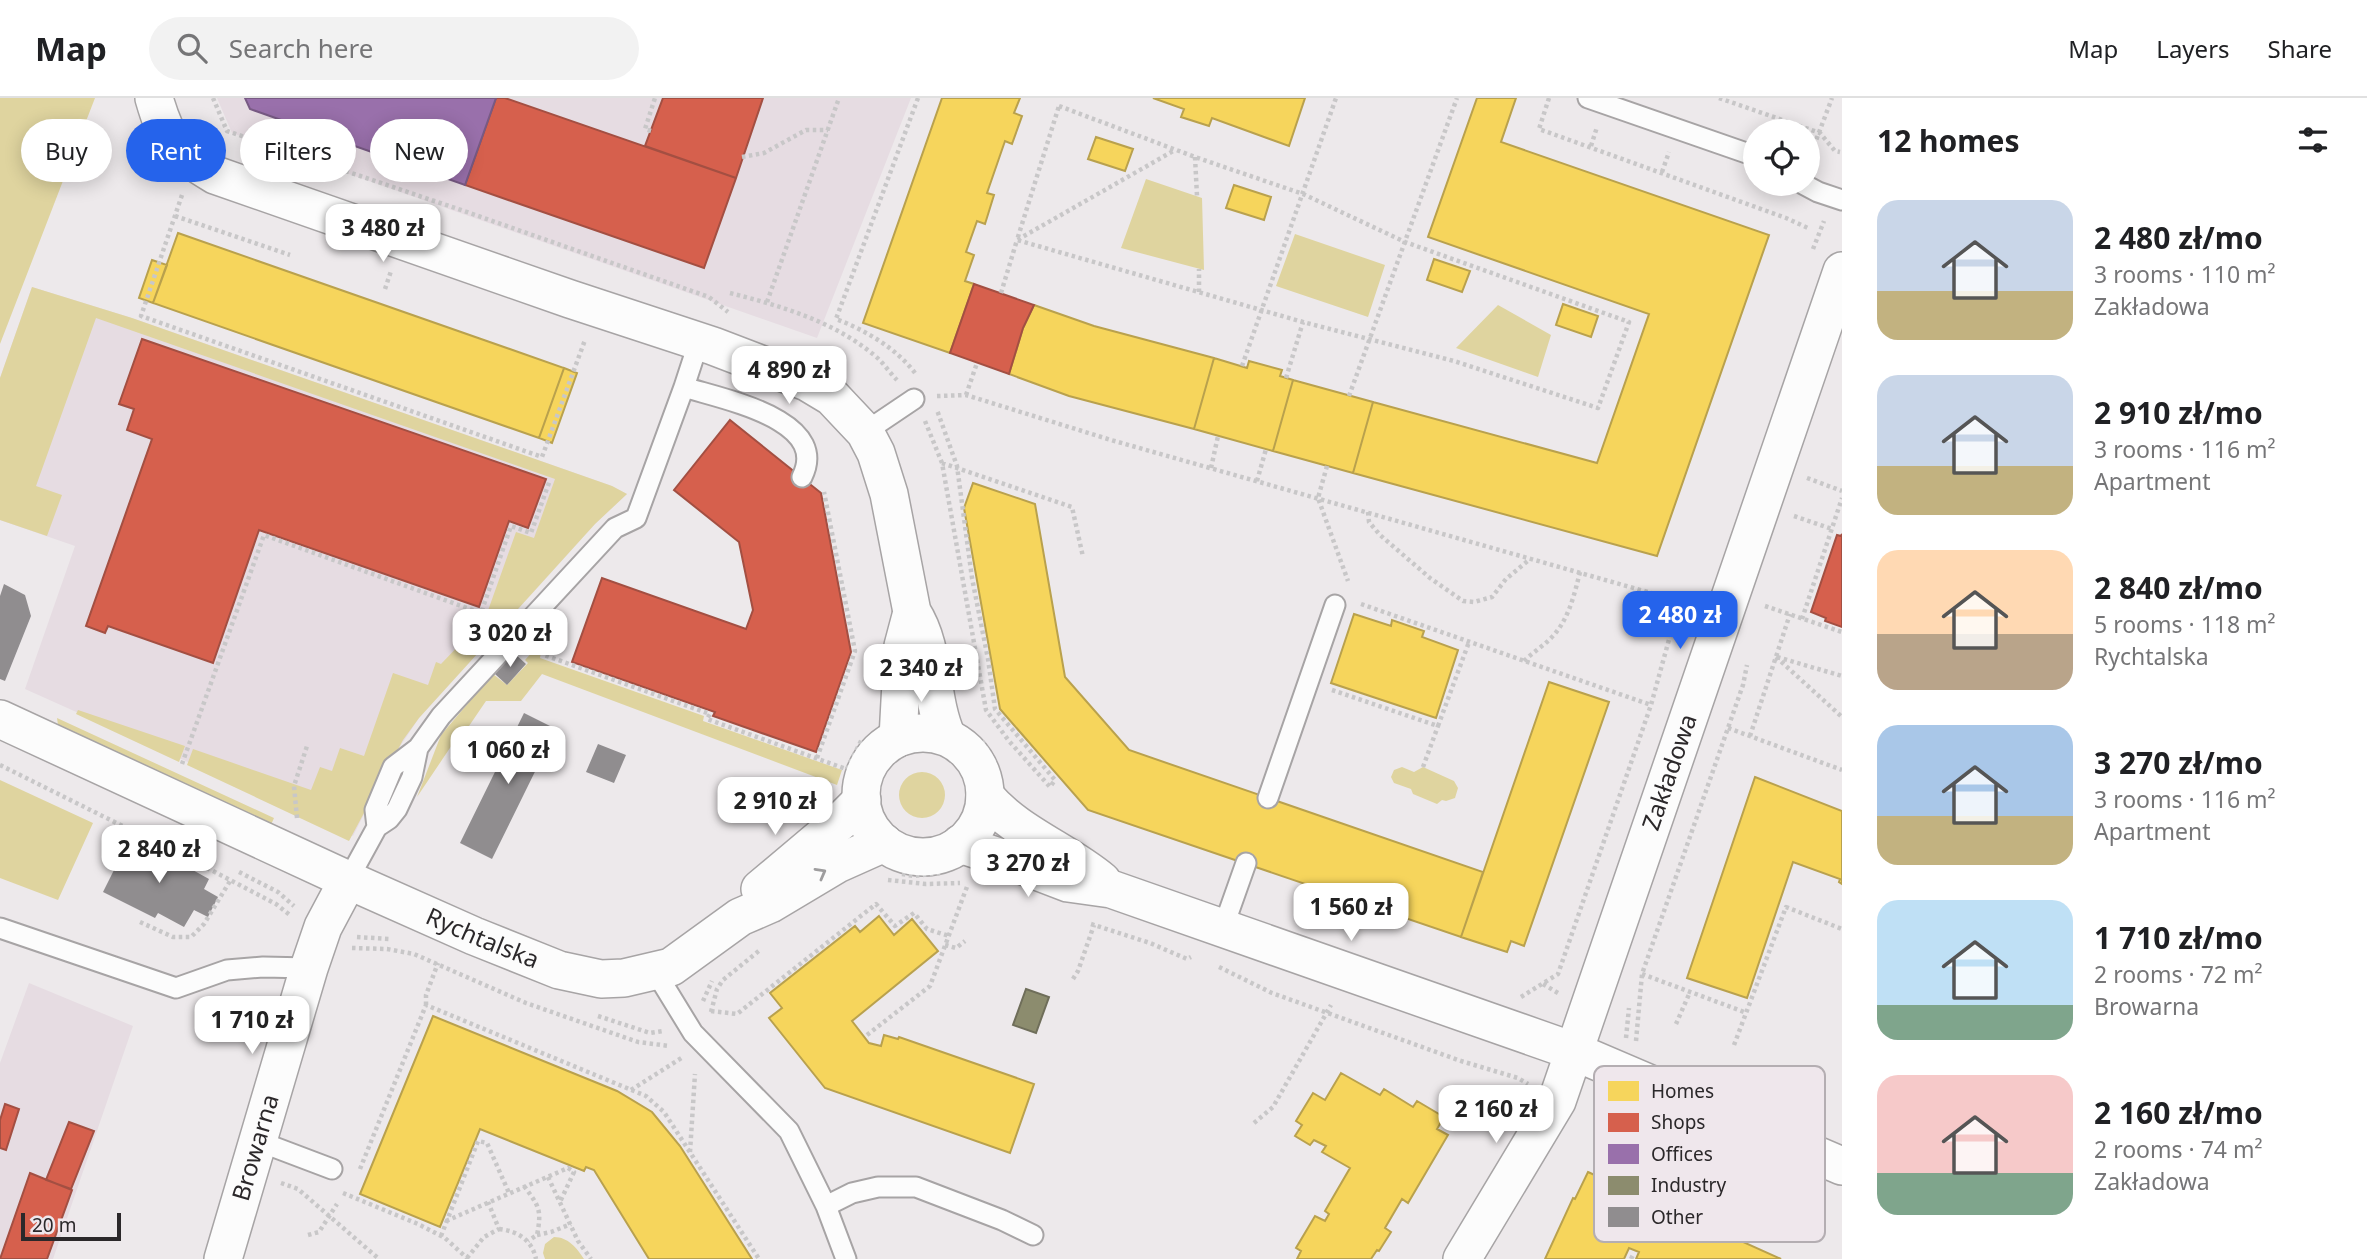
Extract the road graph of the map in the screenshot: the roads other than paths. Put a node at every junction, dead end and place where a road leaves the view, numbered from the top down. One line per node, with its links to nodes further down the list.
1 (154, 98): 7 (street)
2 (1588, 98): 3 (lane)
3 (1743, 152)
4 (1820, 193): 5 (lane)
5 (1842, 200)
6 (1842, 271): 30 (street, Zakładowa)
7 (699, 341): 8 (lane); 10 (street)
8 (684, 387): 11 (lane); 23 (lane)
9 (923, 397): 10 (lane)
10 (864, 432): 13 (street)
11 (802, 477)
12 (1335, 605): 19 (lane)
13 (912, 612): 15 (street); 16 (street)
14 (0, 719): 23 (street, Rychtalska)
15 (881, 736): 16 (street); 17 (street)
16 (947, 737): 18 (street)
17 (851, 783): 20 (street); 25 (street)
18 (985, 796): 21 (street); 24 (street)
19 (1268, 798)
20 (888, 858): 21 (street); 25 (street, one-way to 20)
21 (955, 859): 24 (street)
22 (1246, 863): 26 (lane)
23 (348, 880): 28 (street, Browarna); 29 (street, Rychtalska)
24 (1111, 889): 26 (street)
25 (740, 917): 29 (street, Rychtalska)
26 (1223, 928): 30 (street)
27 (2, 933): 28 (lane)
28 (314, 955): 32 (street, Browarna)
29 (655, 971): 36 (lane)
30 (1573, 1051): 31 (street); 40 (street, Zakładowa)
31 (1608, 1066)
32 (258, 1141): 35 (lane); 38 (street, Browarna)
33 (1825, 1159): 34 (street)
34 (1842, 1166)
35 (332, 1169)
36 (826, 1206): 37 (lane); 39 (lane)
37 (1032, 1235)
38 (223, 1259)
39 (846, 1259)
40 (1462, 1259)

